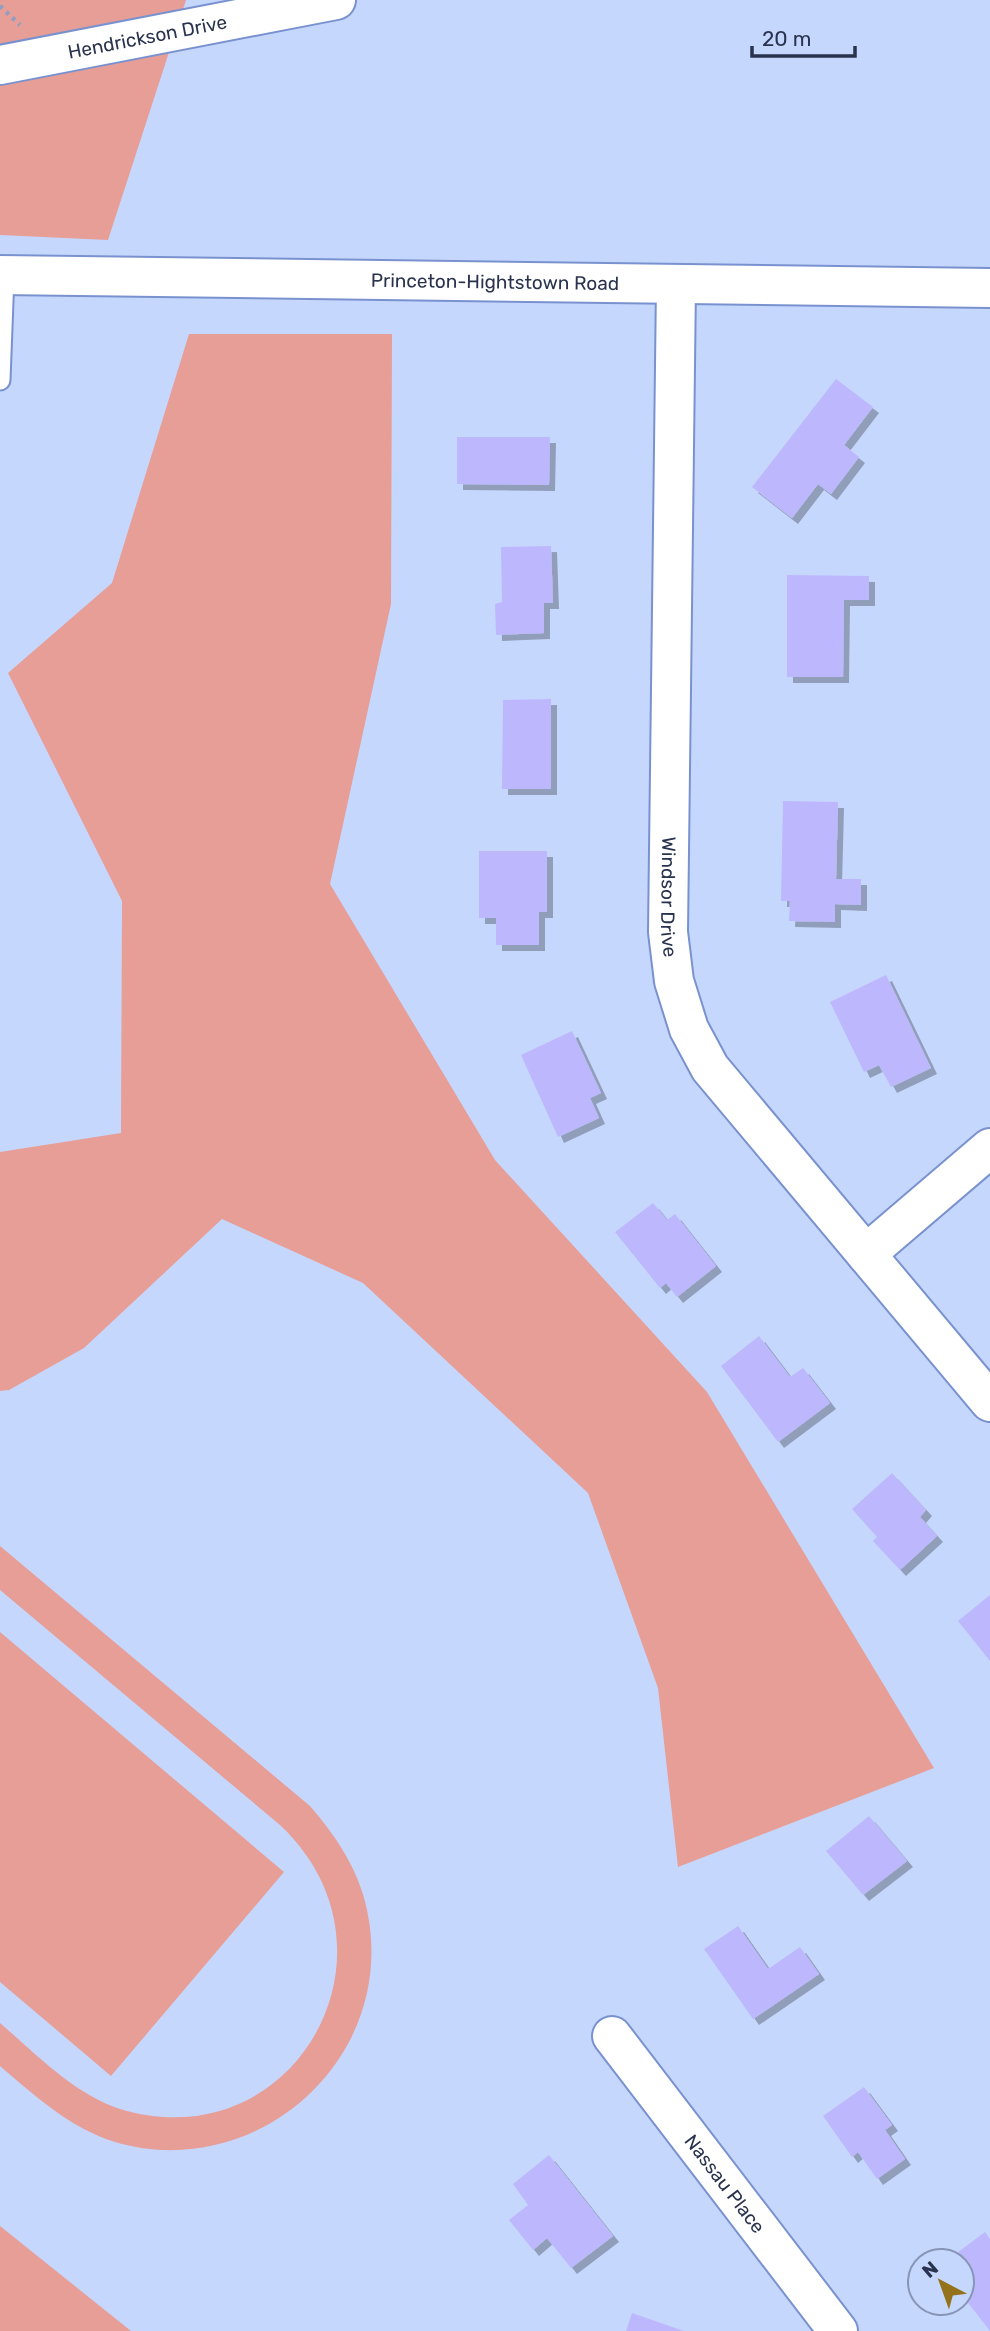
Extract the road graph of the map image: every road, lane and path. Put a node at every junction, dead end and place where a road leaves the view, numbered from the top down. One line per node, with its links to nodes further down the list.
1 (336, 0): 2 (street, Hendrickson Drive)
2 (0, 65)
3 (2, 275): 4 (street, Princeton-Hightstown Road); 6 (lane)
4 (676, 285): 5 (street, Princeton-Hightstown Road); 8 (street, Windsor Drive)
5 (990, 288)
6 (0, 380)
7 (990, 1148): 8 (street)
8 (866, 1254): 9 (street, Windsor Drive)
9 (990, 1402)
10 (612, 2036): 11 (street, Nassau Place)
11 (838, 2331)

